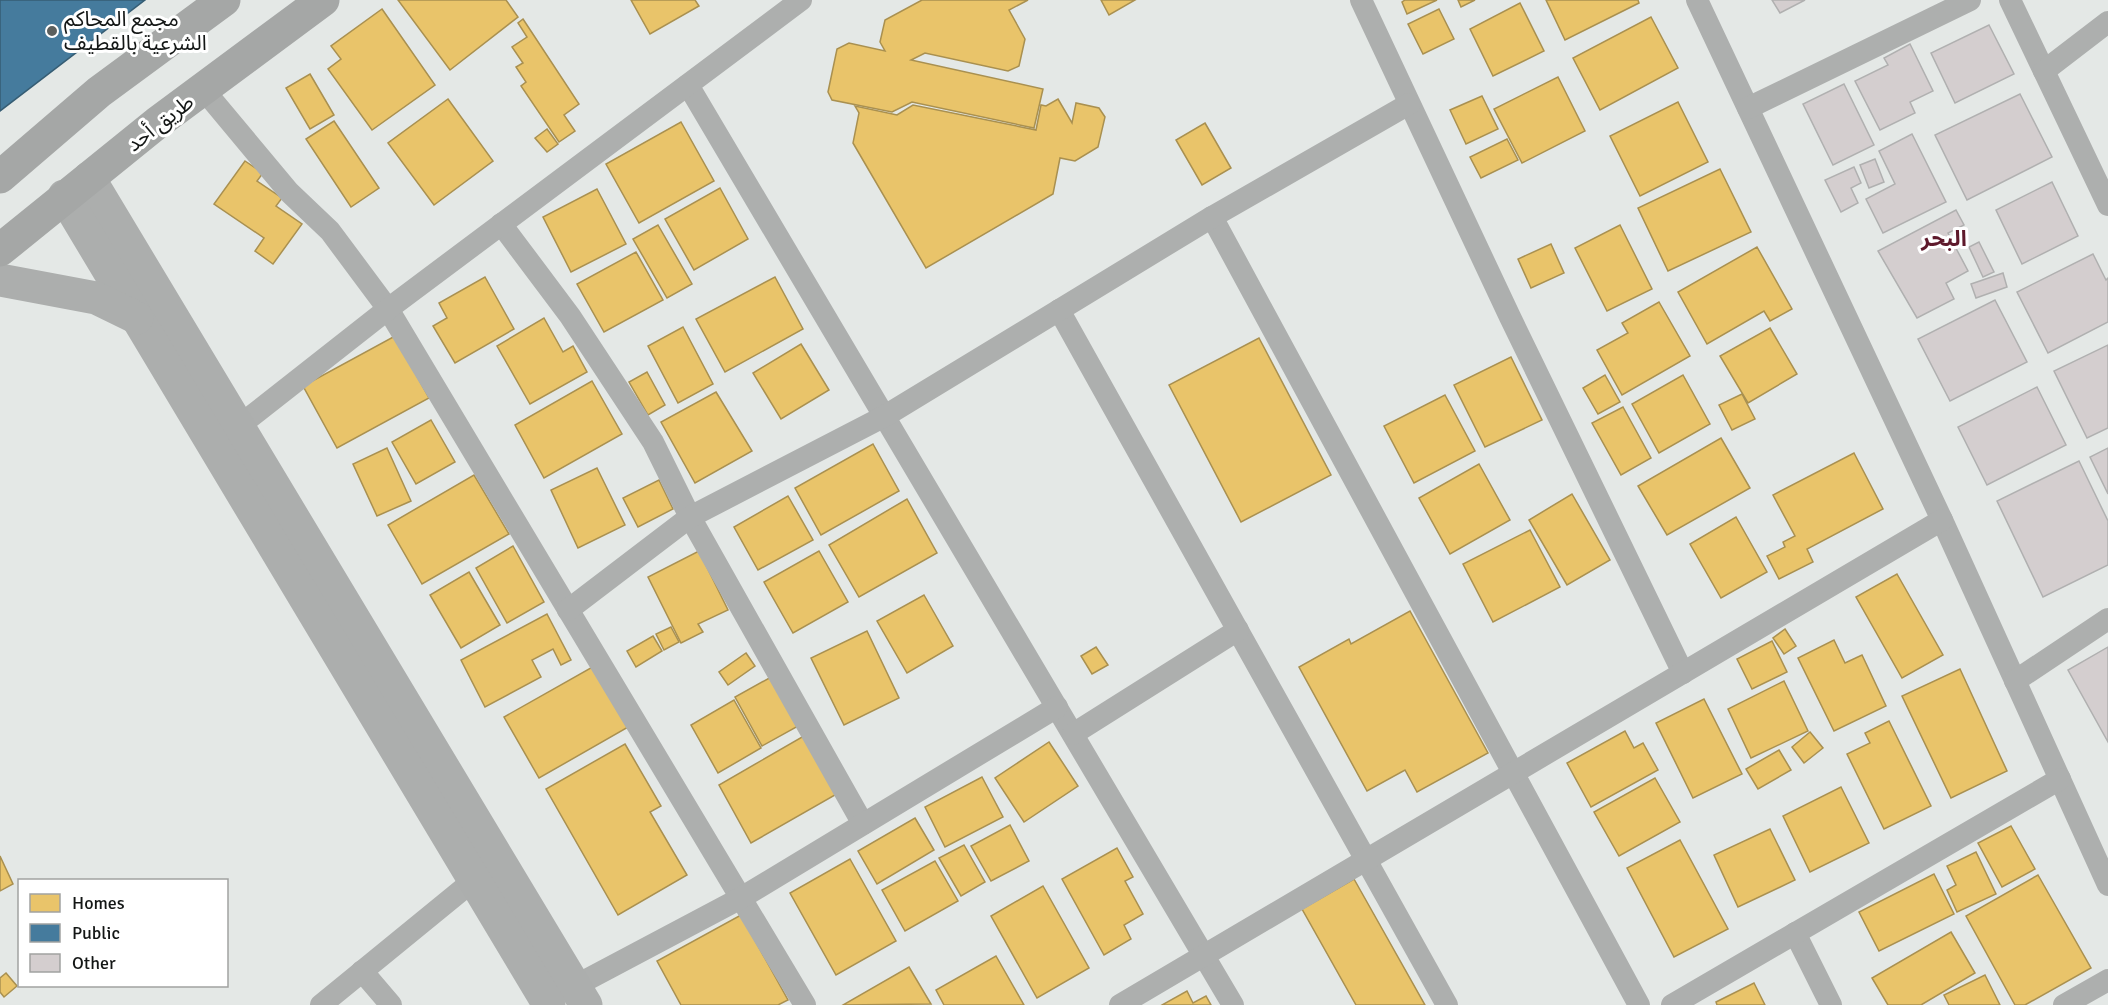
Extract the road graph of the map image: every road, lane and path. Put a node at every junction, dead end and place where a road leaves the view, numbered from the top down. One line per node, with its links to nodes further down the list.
1 (224, 0): 14 (main road)
2 (323, 0): 11 (main road, طريق أحد)
3 (801, 0): 10 (street)
4 (1361, 0): 12 (street)
5 (1696, 0): 13 (street)
6 (1970, 0): 13 (street)
7 (2010, 0): 9 (street)
8 (2108, 22): 9 (street)
9 (2044, 71): 16 (street)
10 (688, 84): 18 (street); 24 (street)
11 (203, 89): 15 (main road, طريق أحد); 21 (street)
12 (1409, 104): 17 (street); 31 (street)
13 (1748, 108): 27 (street)
14 (0, 177)
15 (76, 187): 19 (main road, طريق أحد); 23 (street); 25 (street)
16 (2108, 206)
17 (1212, 217): 22 (street); 35 (street)
18 (501, 224): 21 (street); 26 (street)
19 (0, 250)
20 (0, 280): 23 (street)
21 (388, 309): 25 (street); 28 (street)
22 (1059, 310): 24 (street); 30 (street)
23 (137, 318): 39 (street)
24 (885, 416): 26 (street); 33 (street)
25 (239, 426): 46 (street)
26 (690, 517): 28 (street); 37 (street)
27 (1942, 520): 31 (street); 32 (street)
28 (568, 610): 41 (street)
29 (2108, 619): 32 (street)
30 (1238, 630): 34 (street); 38 (street)
31 (1683, 673): 35 (street)
32 (2015, 681): 36 (street)
33 (1057, 708): 34 (street); 37 (street)
34 (1073, 734): 43 (street)
35 (1515, 772): 38 (street); 54 (street)
36 (2060, 779): 40 (street); 42 (street)
37 (863, 824): 41 (street)
38 (1367, 860): 43 (street); 53 (street)
39 (474, 880): 44 (street); 49 (street)
40 (2108, 885)
41 (741, 898): 46 (street); 50 (street)
42 (1795, 933): 55 (street); 56 (street)
43 (1204, 956): 51 (street); 52 (street)
44 (362, 971): 47 (street); 48 (street)
45 (2108, 980): 57 (street)
46 (580, 995)
47 (321, 1005)
48 (390, 1005)
49 (549, 1005)
50 (805, 1005)
51 (1120, 1005)
52 (1233, 1005)
53 (1447, 1005)
54 (1639, 1005)
55 (1672, 1005)
56 (1831, 1005)
57 (2064, 1005)

